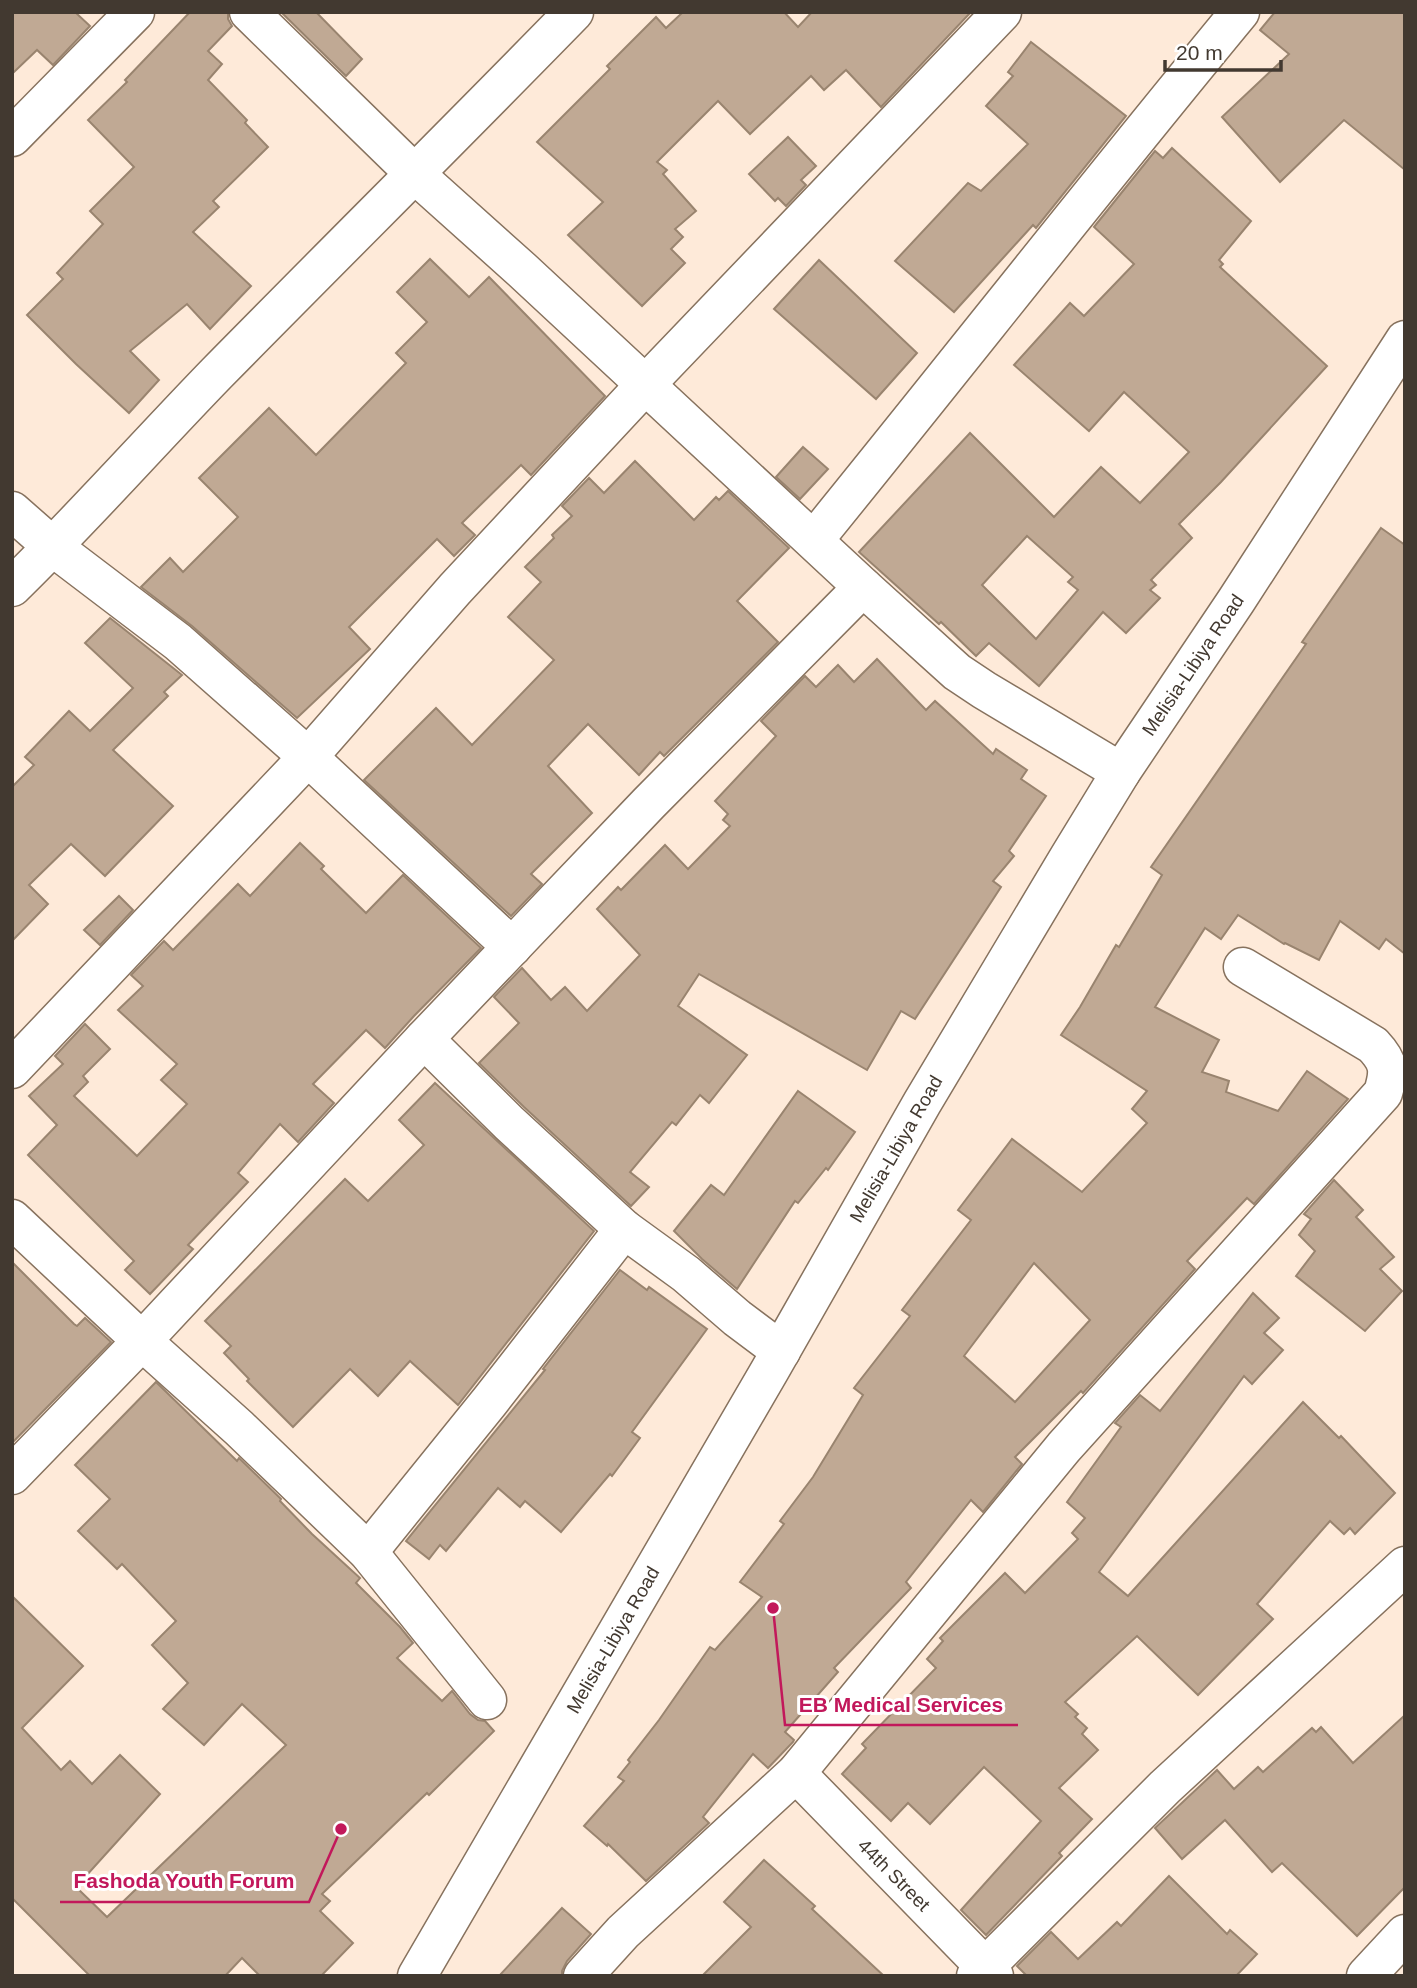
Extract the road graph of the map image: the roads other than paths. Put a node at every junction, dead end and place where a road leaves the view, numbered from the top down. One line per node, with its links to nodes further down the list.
1 (135, 12): 6 (street)
2 (249, 12): 7 (street)
3 (574, 12): 7 (street)
4 (1002, 12): 9 (street)
5 (1240, 12): 11 (street)
6 (12, 137)
7 (416, 175): 9 (street); 12 (street)
8 (1405, 340): 16 (street, Melisia-Libiya Road)
9 (645, 385): 11 (street); 15 (street)
10 (12, 511): 12 (street)
11 (814, 540): 14 (street)
12 (53, 547): 13 (street); 15 (street)
13 (12, 587)
14 (863, 587): 16 (street); 17 (street)
15 (307, 757): 17 (street); 20 (street)
16 (1121, 772): 24 (street, Melisia-Libiya Road)
17 (512, 947): 19 (street)
18 (1243, 967): 29 (street)
19 (424, 1039): 22 (street); 23 (street)
20 (12, 1069)
21 (12, 1219): 23 (street)
22 (624, 1229): 24 (street); 26 (street)
23 (142, 1341): 25 (street); 26 (street)
24 (781, 1351): 32 (street, Melisia-Libiya Road)
25 (12, 1475)
26 (368, 1552): 28 (street)
27 (1405, 1566): 31 (street)
28 (487, 1700)
29 (796, 1773): 31 (street, 44th Street); 33 (street)
30 (1405, 1934): 34 (street)
31 (985, 1972)
32 (418, 1976)
33 (583, 1976)
34 (1366, 1976)

